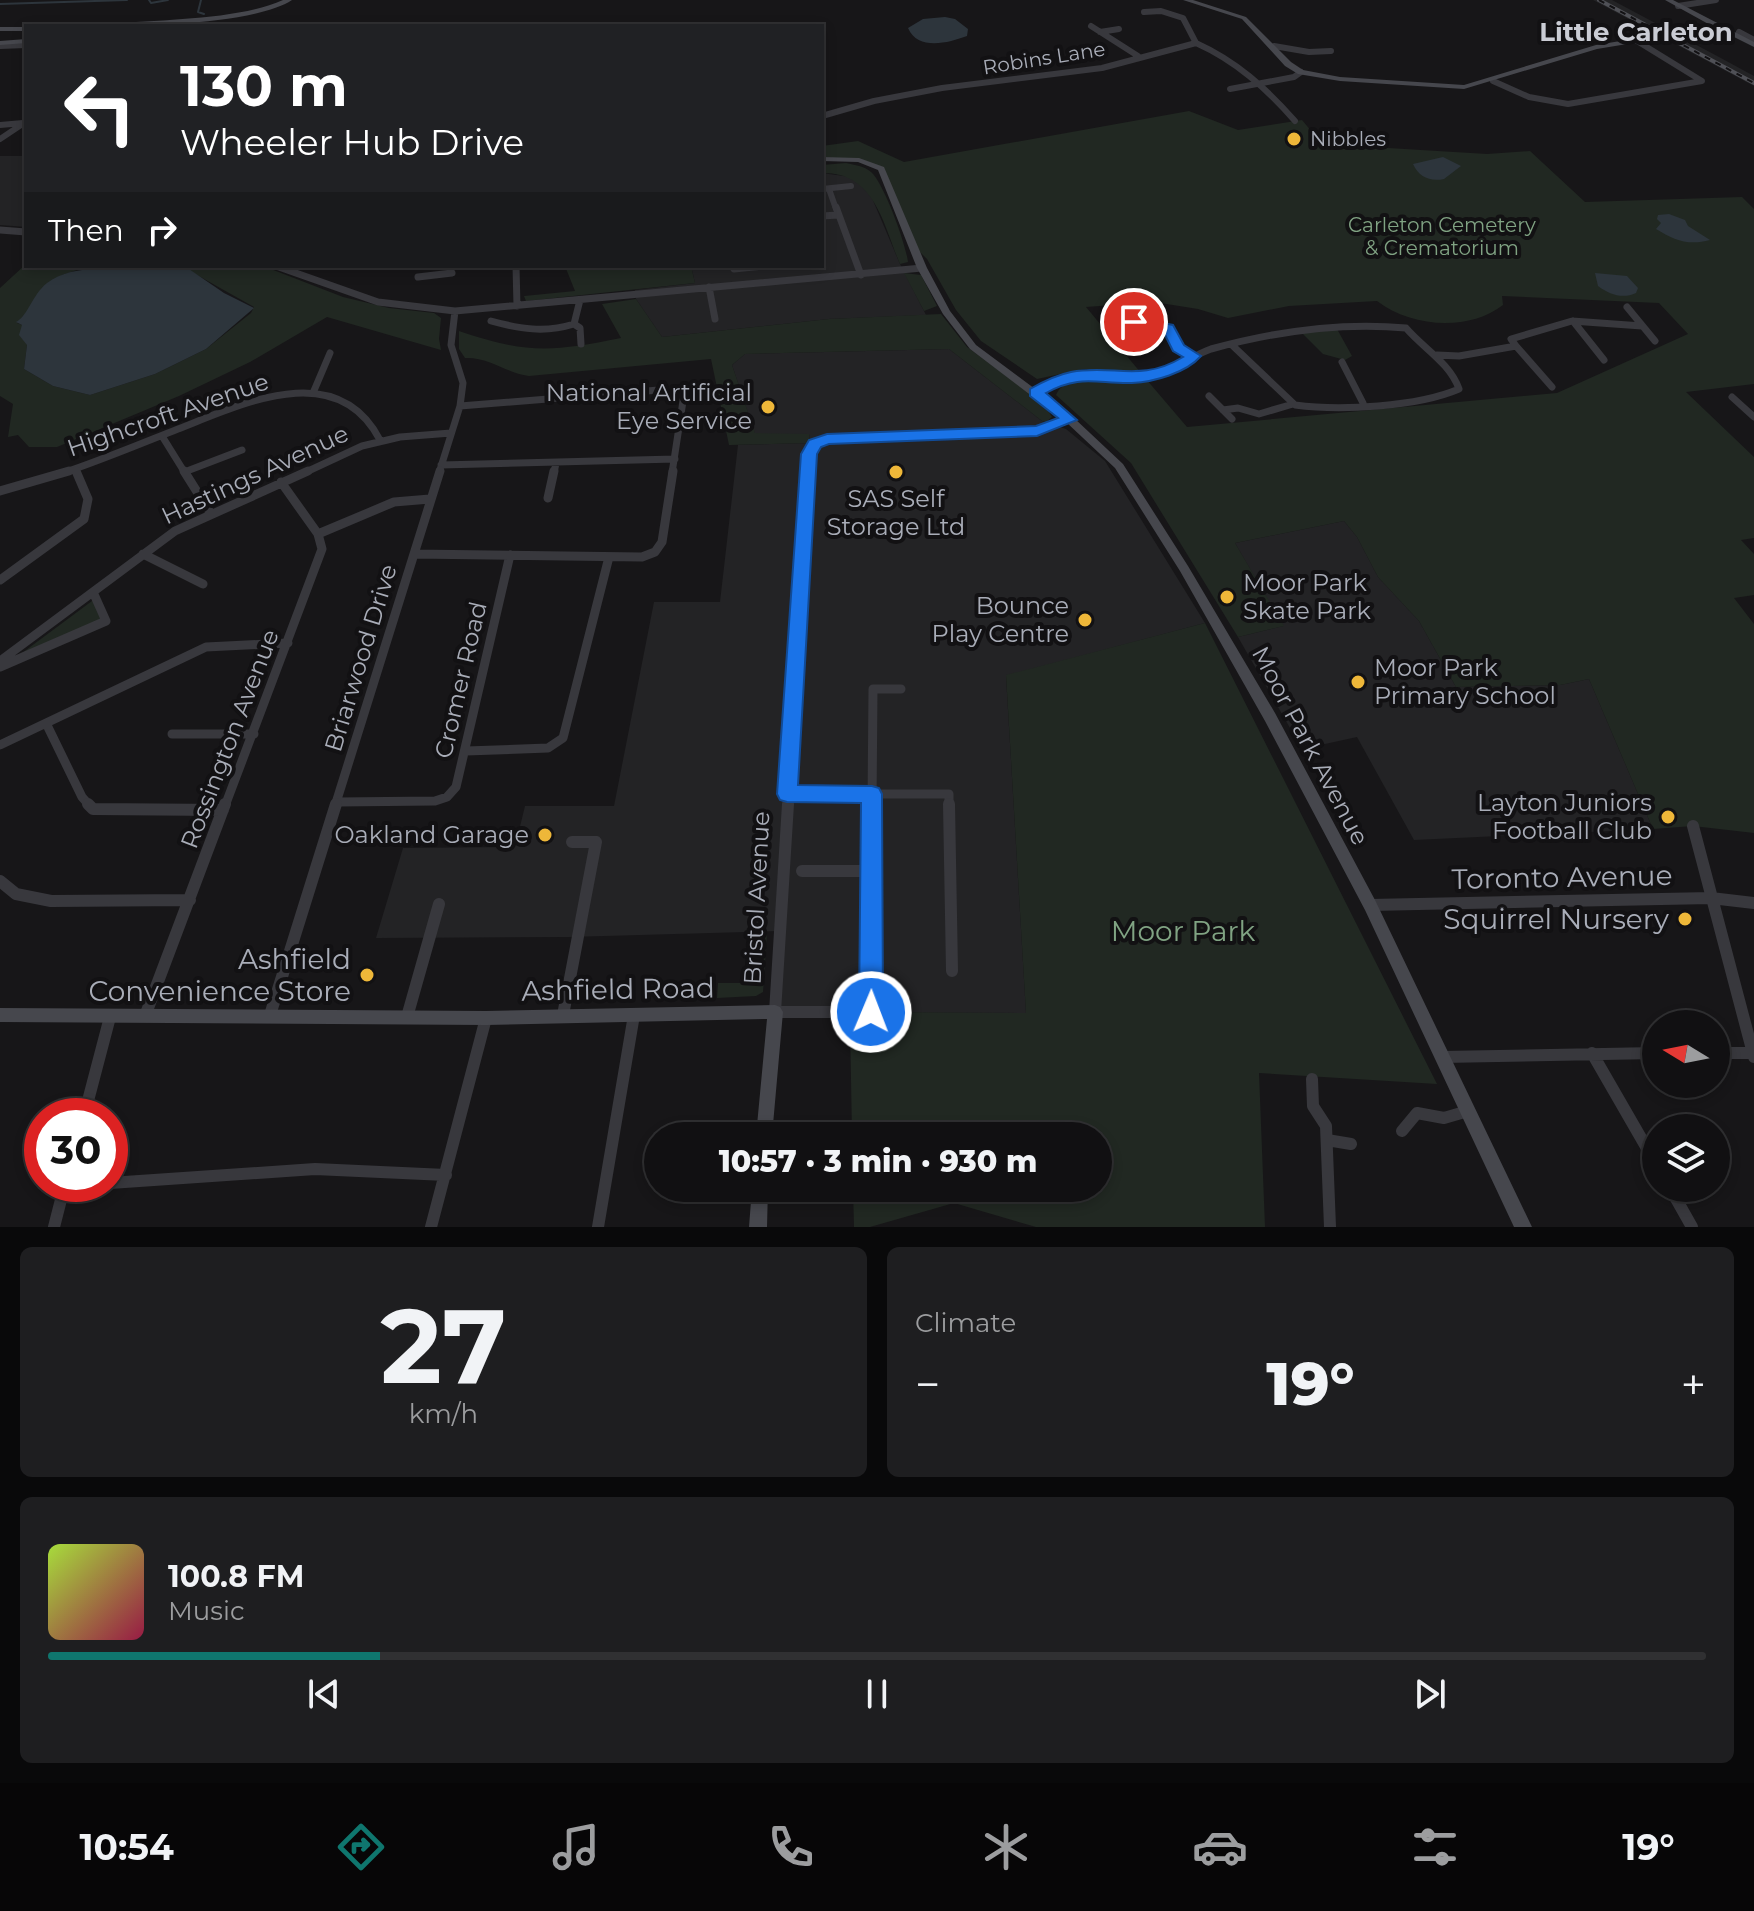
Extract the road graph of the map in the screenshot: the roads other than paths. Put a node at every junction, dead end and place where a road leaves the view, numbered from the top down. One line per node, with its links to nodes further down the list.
1 (289, 0): 7 (street)
2 (1186, 0): 20 (street)
3 (1668, 0): 5 (street)
4 (1716, 0): 5 (street)
5 (1678, 6): 9 (street)
6 (1144, 12): 18 (street)
7 (132, 24)
8 (1091, 26): 13 (street)
9 (1718, 27): 15 (street); 16 (street)
10 (0, 29): 11 (street)
11 (24, 29)
12 (1119, 29): 13 (street)
13 (1100, 32): 22 (street)
14 (1739, 32): 16 (street)
15 (1637, 41): 24 (street); 24 (street)
16 (1754, 42)
17 (24, 43): 19 (street)
18 (1196, 43): 22 (street, Robins Lane); 25 (street)
19 (0, 45)
20 (1274, 46): 21 (street); 23 (street)
21 (1331, 51)
22 (1138, 56): 27 (street, Robins Lane)
23 (1301, 72): 24 (street); 25 (street)
24 (1493, 81)
25 (1261, 83): 26 (street); 28 (street)
26 (1230, 89)
27 (824, 115)
28 (1295, 121)
29 (24, 123): 31 (street)
30 (24, 124): 32 (street)
31 (0, 125)
32 (0, 139)
33 (824, 159): 43 (street, Moor Park Avenue)
34 (851, 186): 35 (street)
35 (825, 189): 36 (street)
36 (838, 215): 37 (street); 46 (street)
37 (824, 216)
38 (0, 230): 39 (street)
39 (24, 232)
40 (282, 268): 53 (street)
41 (516, 268): 51 (street)
42 (734, 268): 48 (street)
43 (922, 268): 46 (street); 77 (street, Moor Park Avenue)
44 (434, 270): 45 (street); 47 (street)
45 (452, 273)
46 (861, 275): 48 (street)
47 (418, 277)
48 (738, 284): 49 (street)
49 (709, 287): 50 (street); 55 (street)
50 (580, 300): 51 (street); 58 (street)
51 (517, 306): 53 (street)
52 (1627, 307): 59 (street)
53 (455, 311): 83 (street, Briarwood Drive)
54 (507, 316): 58 (street)
55 (715, 319)
56 (1573, 321): 59 (street); 62 (street); 64 (street)
57 (1128, 322): 69 (street)
58 (574, 324): 63 (street)
59 (1642, 326): 61 (street)
60 (1503, 328): 62 (street)
61 (1655, 341)
62 (1514, 342): 68 (street); 72 (street)
63 (581, 344)
64 (1592, 344): 66 (street); 70 (street)
65 (1233, 346): 68 (street); 69 (street); 82 (street)
66 (1603, 346)
67 (330, 353): 78 (street)
68 (1437, 355): 81 (street)
69 (1194, 356): 77 (street)
70 (1604, 360)
71 (1356, 366): 81 (street)
72 (1537, 382)
73 (702, 387): 74 (street)
74 (685, 388): 75 (street); 92 (street)
75 (673, 389)
76 (659, 390): 83 (street)
77 (1036, 392): 87 (street, Moor Park Avenue)
78 (313, 393): 89 (street, Highcroft Avenue); 90 (street, Highcroft Avenue)
79 (1209, 396): 84 (street)
80 (1732, 397): 85 (street)
81 (1363, 403): 82 (street)
82 (1293, 404): 84 (street)
83 (460, 406): 88 (street, Briarwood Drive)
84 (1223, 410): 86 (street)
85 (1754, 417)
86 (1232, 419)
87 (1070, 420): 118 (street, Bristol Avenue); 131 (street, Moor Park Avenue)
88 (451, 433): 90 (street, Hastings Avenue); 94 (street, Briarwood Drive)
89 (162, 436): 95 (street, Highcroft Avenue); 96 (street)
90 (380, 440): 97 (street, Hastings Avenue)
91 (242, 450): 96 (street)
92 (675, 459): 93 (street); 106 (street)
93 (556, 463): 94 (street); 99 (street)
94 (441, 465): 100 (street, Briarwood Drive)
95 (75, 469): 98 (street, Highcroft Avenue); 107 (street)
96 (187, 471): 101 (street)
97 (281, 482): 101 (street, Hastings Avenue); 102 (street)
98 (0, 491)
99 (548, 498)
100 (430, 499): 102 (street); 104 (street, Briarwood Drive)
101 (211, 514): 103 (street, Hastings Avenue)
102 (318, 534): 110 (street, Rossington Avenue)
103 (143, 554): 108 (street); 109 (street, Hastings Avenue)
104 (414, 554): 105 (street); 120 (street, Briarwood Drive)
105 (510, 555): 106 (street); 117 (street, Cromer Road)
106 (609, 557): 117 (street)
107 (0, 580)
108 (203, 584)
109 (93, 592): 111 (street, Hastings Avenue); 111 (street, Hastings Avenue)
110 (288, 643): 113 (street); 115 (street, Rossington Avenue)
111 (0, 664)
112 (901, 689): 119 (street)
113 (46, 723): 116 (street); 121 (street)
114 (180, 731): 115 (street)
115 (254, 734): 121 (street, Rossington Avenue)
116 (0, 745)
117 (466, 751): 120 (street, Cromer Road)
118 (787, 794): 119 (street); 133 (street, Bristol Avenue)
119 (872, 794): 125 (street); 132 (street)
120 (338, 802): 135 (street, Briarwood Drive)
121 (223, 810): 128 (street, Rossington Avenue)
122 (1693, 826): 127 (street)
123 (572, 842): 136 (street)
124 (802, 871): 125 (street)
125 (872, 871): 133 (street, Ashfield Road)
126 (0, 881): 128 (street)
127 (1711, 898): 129 (street, Toronto Avenue); 131 (street, Toronto Avenue); 145 (street)
128 (190, 900): 138 (street, Rossington Avenue)
129 (1754, 903)
130 (439, 904): 140 (street)
131 (1370, 905): 146 (street, Moor Park Avenue)
132 (952, 971)
133 (775, 1012): 137 (street, Ashfield Road); 150 (street, Bristol Avenue)
134 (0, 1015): 139 (street, Ashfield Road)
135 (270, 1015): 138 (street, Ashfield Road); 140 (street, Ashfield Road)
136 (563, 1015): 137 (street, Ashfield Road); 141 (street, Ashfield Road)
137 (634, 1015): 163 (street)
138 (145, 1016): 139 (street, Ashfield Road)
139 (110, 1017): 148 (street)
140 (407, 1017): 141 (street, Ashfield Road)
141 (486, 1018): 155 (street)
142 (1592, 1053): 143 (street); 146 (street); 153 (street)
143 (1642, 1053)
144 (1730, 1053): 145 (street)
145 (1754, 1054)
146 (1442, 1057): 149 (street, Moor Park Avenue)
147 (1312, 1079): 152 (street)
148 (89, 1098)
149 (1468, 1111): 151 (street); 165 (street, Moor Park Avenue)
150 (765, 1122)
151 (1402, 1131)
152 (1327, 1140): 154 (street); 160 (street)
153 (1642, 1140)
154 (1351, 1144)
155 (446, 1175): 156 (street); 162 (street)
156 (128, 1182)
157 (61, 1202): 161 (street)
158 (759, 1202): 164 (street)
159 (1678, 1202): 166 (street)
160 (1334, 1226)
161 (54, 1227)
162 (431, 1227)
163 (598, 1227)
164 (758, 1227)
165 (1523, 1227)
166 (1692, 1227)

